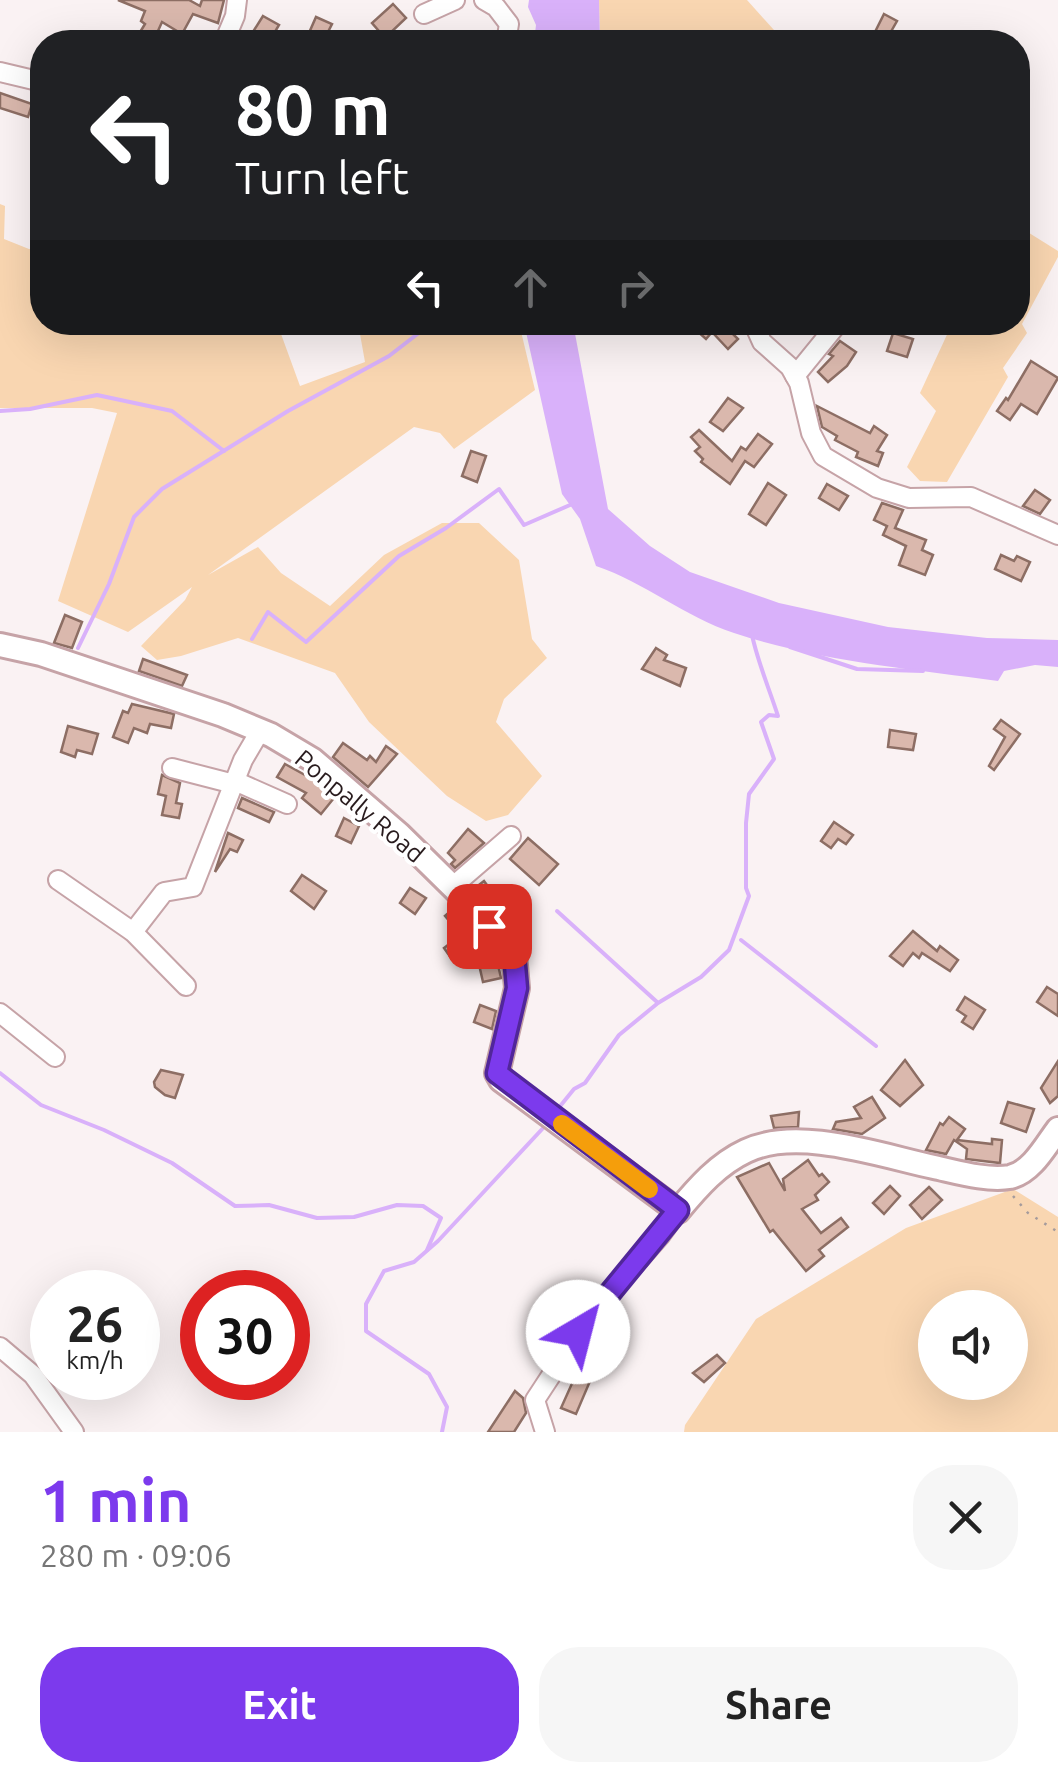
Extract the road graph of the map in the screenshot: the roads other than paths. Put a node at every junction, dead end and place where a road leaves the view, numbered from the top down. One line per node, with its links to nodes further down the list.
1 (236, 0): 5 (street)
2 (455, 0): 4 (street)
3 (492, 2): 6 (street)
4 (424, 14)
5 (229, 30)
6 (508, 30)
7 (0, 72): 8 (street)
8 (30, 79)
9 (758, 335): 11 (street)
10 (828, 335): 11 (street)
11 (795, 376): 12 (street)
12 (1058, 535)
13 (0, 645): 14 (main road, Ponpally Road)
14 (260, 731): 16 (street); 20 (main road, Ponpally Road)
15 (172, 768): 16 (street)
16 (235, 782): 17 (street); 21 (street)
17 (287, 804)
18 (512, 836): 20 (street)
19 (58, 880): 21 (street)
20 (452, 886): 26 (main road, Ponpally Road)
21 (133, 932): 22 (street)
22 (186, 986)
23 (0, 1013): 24 (street)
24 (55, 1057)
25 (1058, 1129): 26 (main road)
26 (678, 1210): 29 (street)
27 (2, 1352): 28 (street)
28 (74, 1432)
29 (545, 1432)

